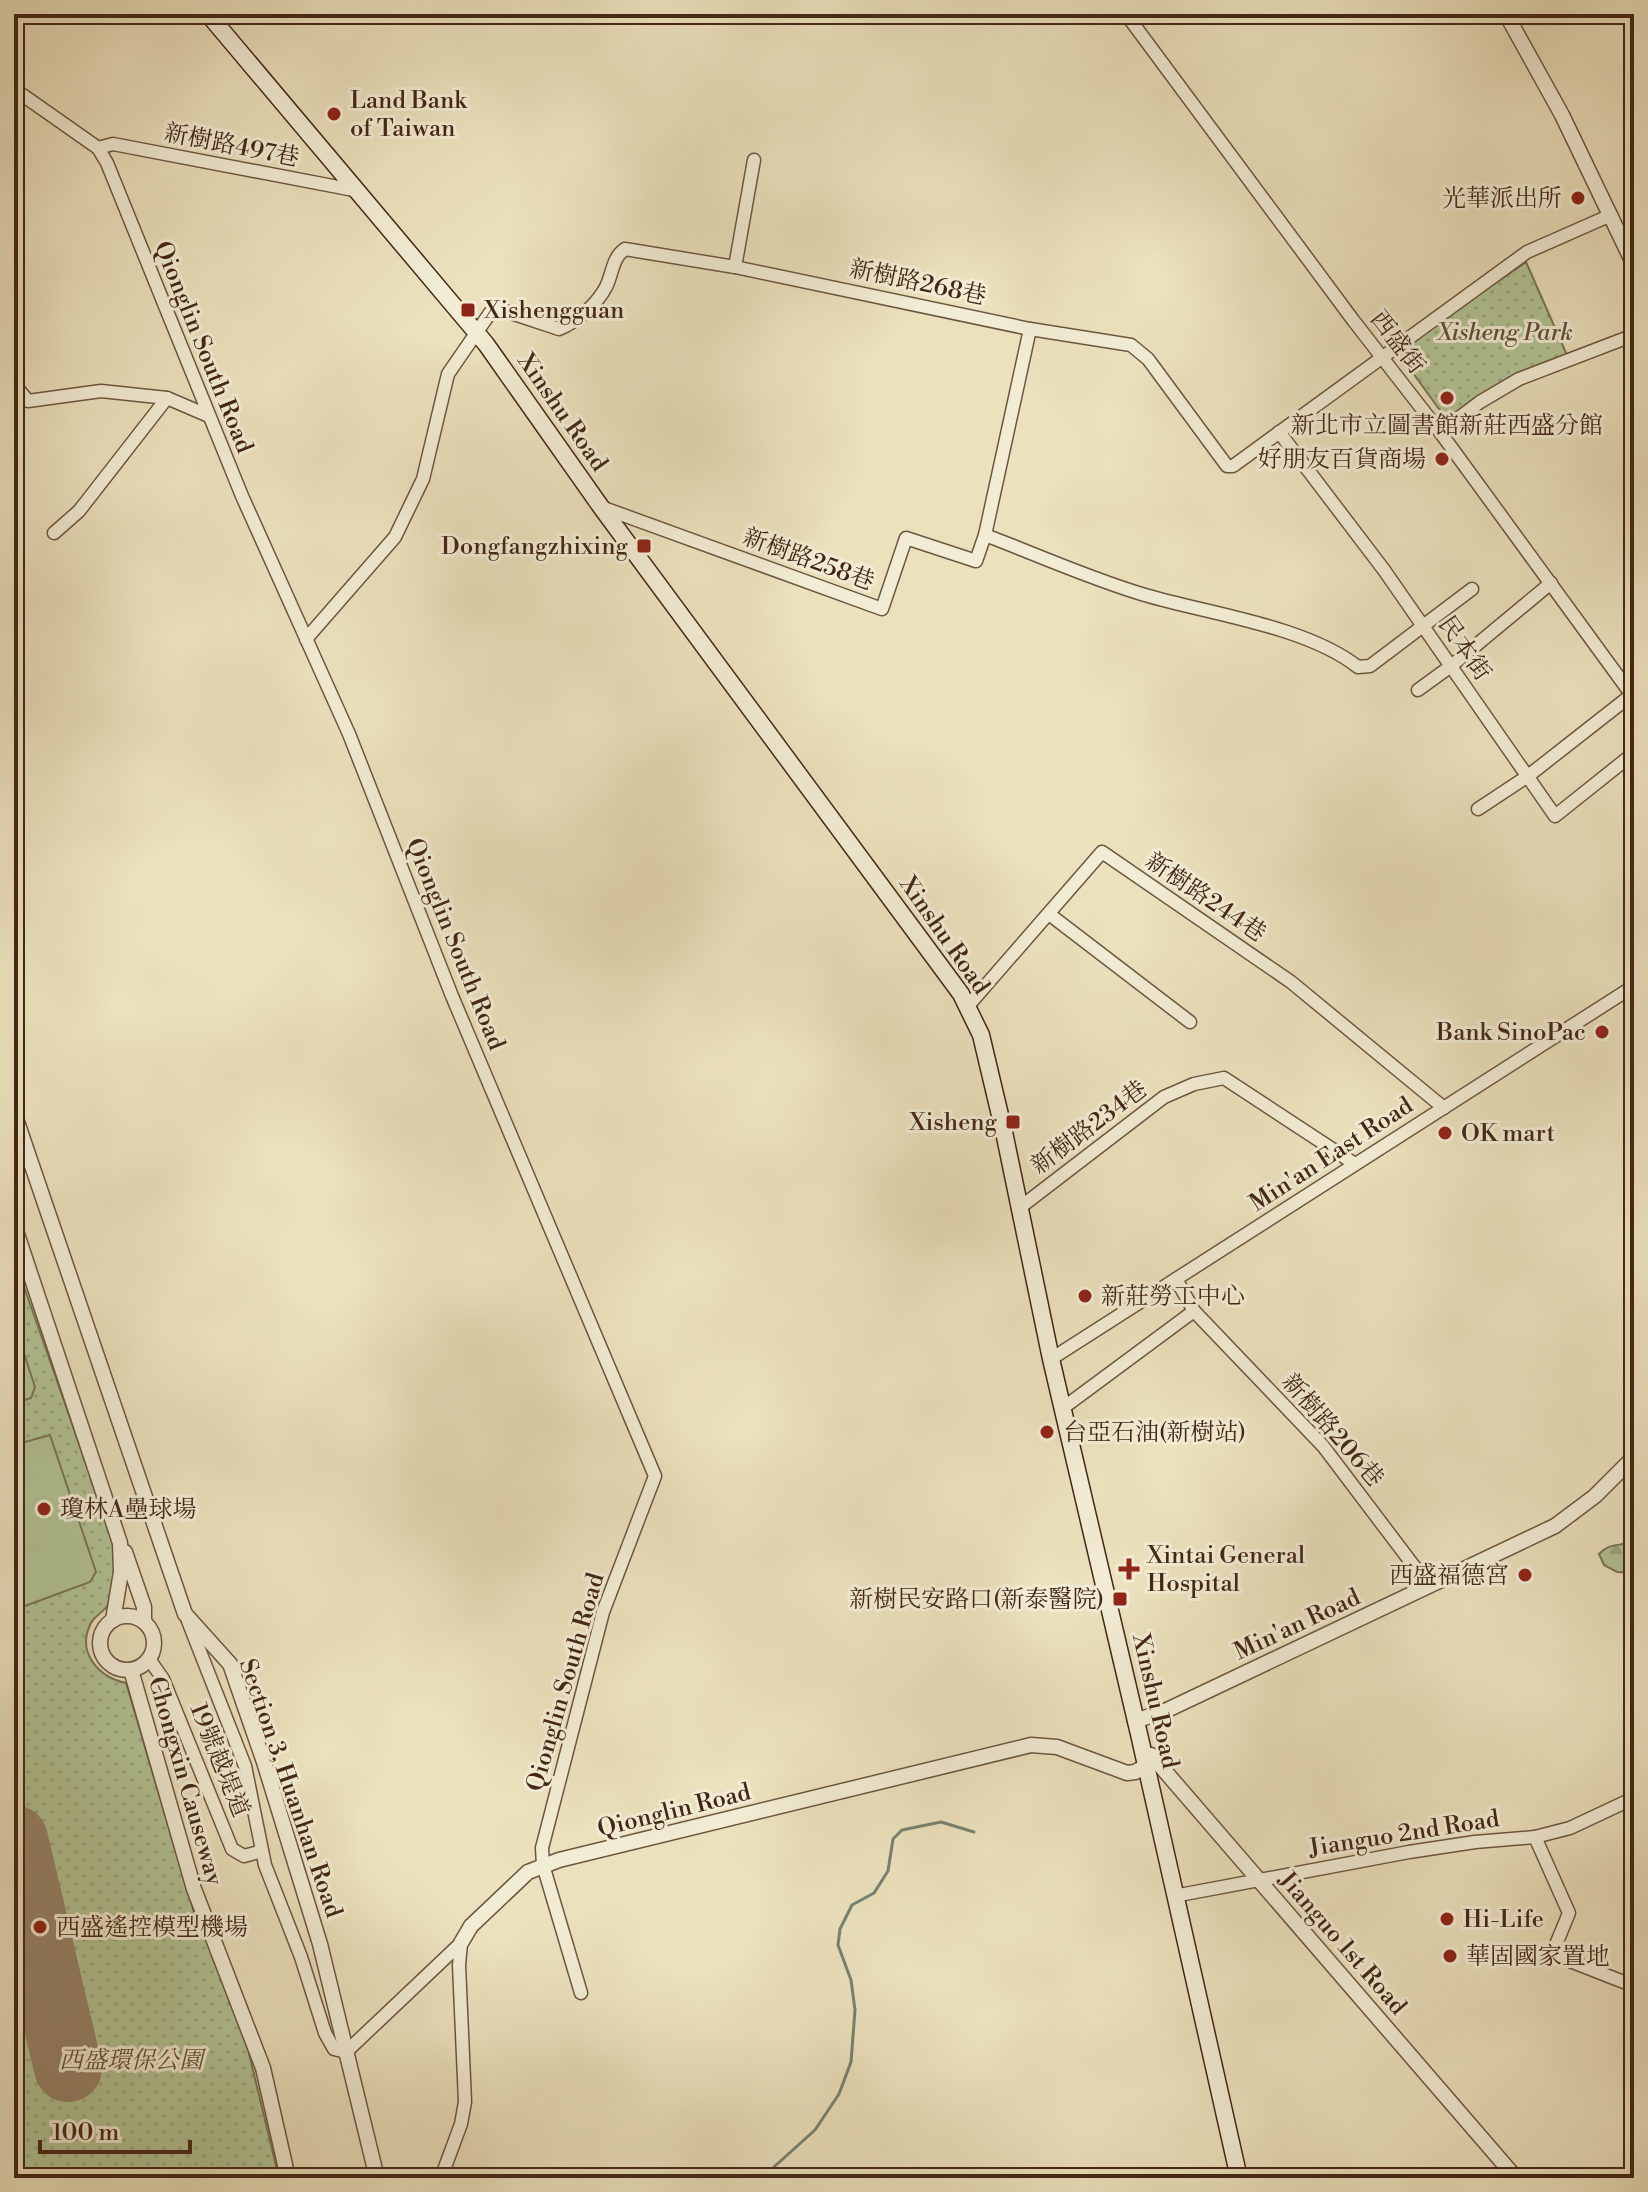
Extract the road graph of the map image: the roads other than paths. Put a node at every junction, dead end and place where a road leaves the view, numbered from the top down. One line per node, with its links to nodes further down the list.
1 (208, 14): 7 (main road, Xinshu Road)
2 (1126, 14): 14 (street, 西盛街)
3 (1506, 14): 8 (street)
4 (14, 89): 5 (street, Qionglin South Road)
5 (98, 148): 7 (street, 新樹路497巷); 17 (street, Qionglin South Road)
6 (754, 160): 10 (street)
7 (359, 191): 12 (main road, Xinshu Road)
8 (1611, 215): 9 (street); 14 (street)
9 (1634, 265)
10 (735, 267): 11 (street, 新樹路268巷); 12 (street, 新樹路268巷)
11 (1030, 329): 18 (street, 新樹路268巷); 22 (street)
12 (475, 332): 20 (main road, Xinshu Road); 26 (street)
13 (1634, 335): 19 (street)
14 (1380, 357): 18 (street); 19 (street, 西盛街)
15 (14, 384): 16 (street)
16 (167, 398): 17 (street); 21 (street)
17 (209, 416): 26 (street, Qionglin South Road)
18 (1279, 432): 25 (street, 民本街)
19 (1440, 432): 23 (street, 西盛街)
20 (601, 507): 22 (street, 新樹路258巷); 35 (main road, Xinshu Road)
21 (54, 533)
22 (985, 535): 25 (street)
23 (1551, 583): 27 (street); 29 (street, 西盛街)
24 (1472, 589): 25 (street)
25 (1423, 627): 27 (street, 民本街)
26 (306, 639): 59 (street, Qionglin South Road)
27 (1451, 666): 28 (street); 31 (street, 民本街)
28 (1418, 690)
29 (1633, 695): 31 (street)
30 (1634, 753): 31 (street, 民本街)
31 (1528, 776): 32 (street)
32 (1478, 809)
33 (1049, 914): 35 (street, 新樹路244巷); 36 (street); 37 (street, 新樹路244巷)
34 (1634, 986): 37 (street, Min'an East Road)
35 (967, 1007): 40 (main road, Xinshu Road)
36 (1190, 1022)
37 (1444, 1108): 39 (street, Min'an East Road)
38 (14, 1113): 49 (street, Section 3, Huanhan Road)
39 (1355, 1164): 40 (street, 新樹路234巷); 42 (street, Min'an East Road)
40 (1018, 1209): 44 (main road, Xinshu Road)
41 (14, 1225): 47 (street, Chongxin Causeway)
42 (1176, 1279): 43 (street, 新樹路206巷); 44 (street, Min'an East Road)
43 (1194, 1311): 45 (street); 48 (street, 新樹路206巷)
44 (1051, 1359): 45 (main road, Xinshu Road)
45 (1063, 1408): 54 (main road, Xinshu Road)
46 (1634, 1457): 48 (street, Min'an Road)
47 (120, 1543): 50 (street, Chongxin Causeway); 51 (street, Chongxin Causeway)
48 (1429, 1586): 54 (street, Min'an Road)
49 (185, 1614): 58 (street, 19號越堤道); 65 (street, Section 3, Huanhan Road)
50 (113, 1620): 51 (street); 53 (street, Chongxin Causeway)
51 (144, 1620): 52 (street, Chongxin Causeway)
52 (149, 1659): 53 (street, Chongxin Causeway); 58 (street, 19號越堤道)
53 (131, 1670): 66 (street, Chongxin Causeway)
54 (1137, 1728): 55 (main road, Xinshu Road)
55 (1151, 1764): 59 (street, Qionglin Road); 60 (street, Jianguo 1st Road); 61 (main road, Xinshu Road)
56 (1634, 1798): 57 (street, Jianguo 2nd Road)
57 (1535, 1837): 60 (street, Jianguo 2nd Road); 63 (street)
58 (262, 1851): 65 (street, 19號越堤道)
59 (543, 1865): 62 (street, Qionglin Road); 64 (street)
60 (1259, 1879): 61 (street, Jianguo 2nd Road); 70 (street, Jianguo 1st Road)
61 (1174, 1896): 69 (main road, Xinshu Road)
62 (461, 1943): 65 (street); 68 (street)
63 (1634, 1986)
64 (581, 1993)
65 (346, 2052): 67 (street, Section 3, Huanhan Road)
66 (288, 2178)
67 (377, 2178)
68 (441, 2178)
69 (1239, 2178)
70 (1516, 2178)

